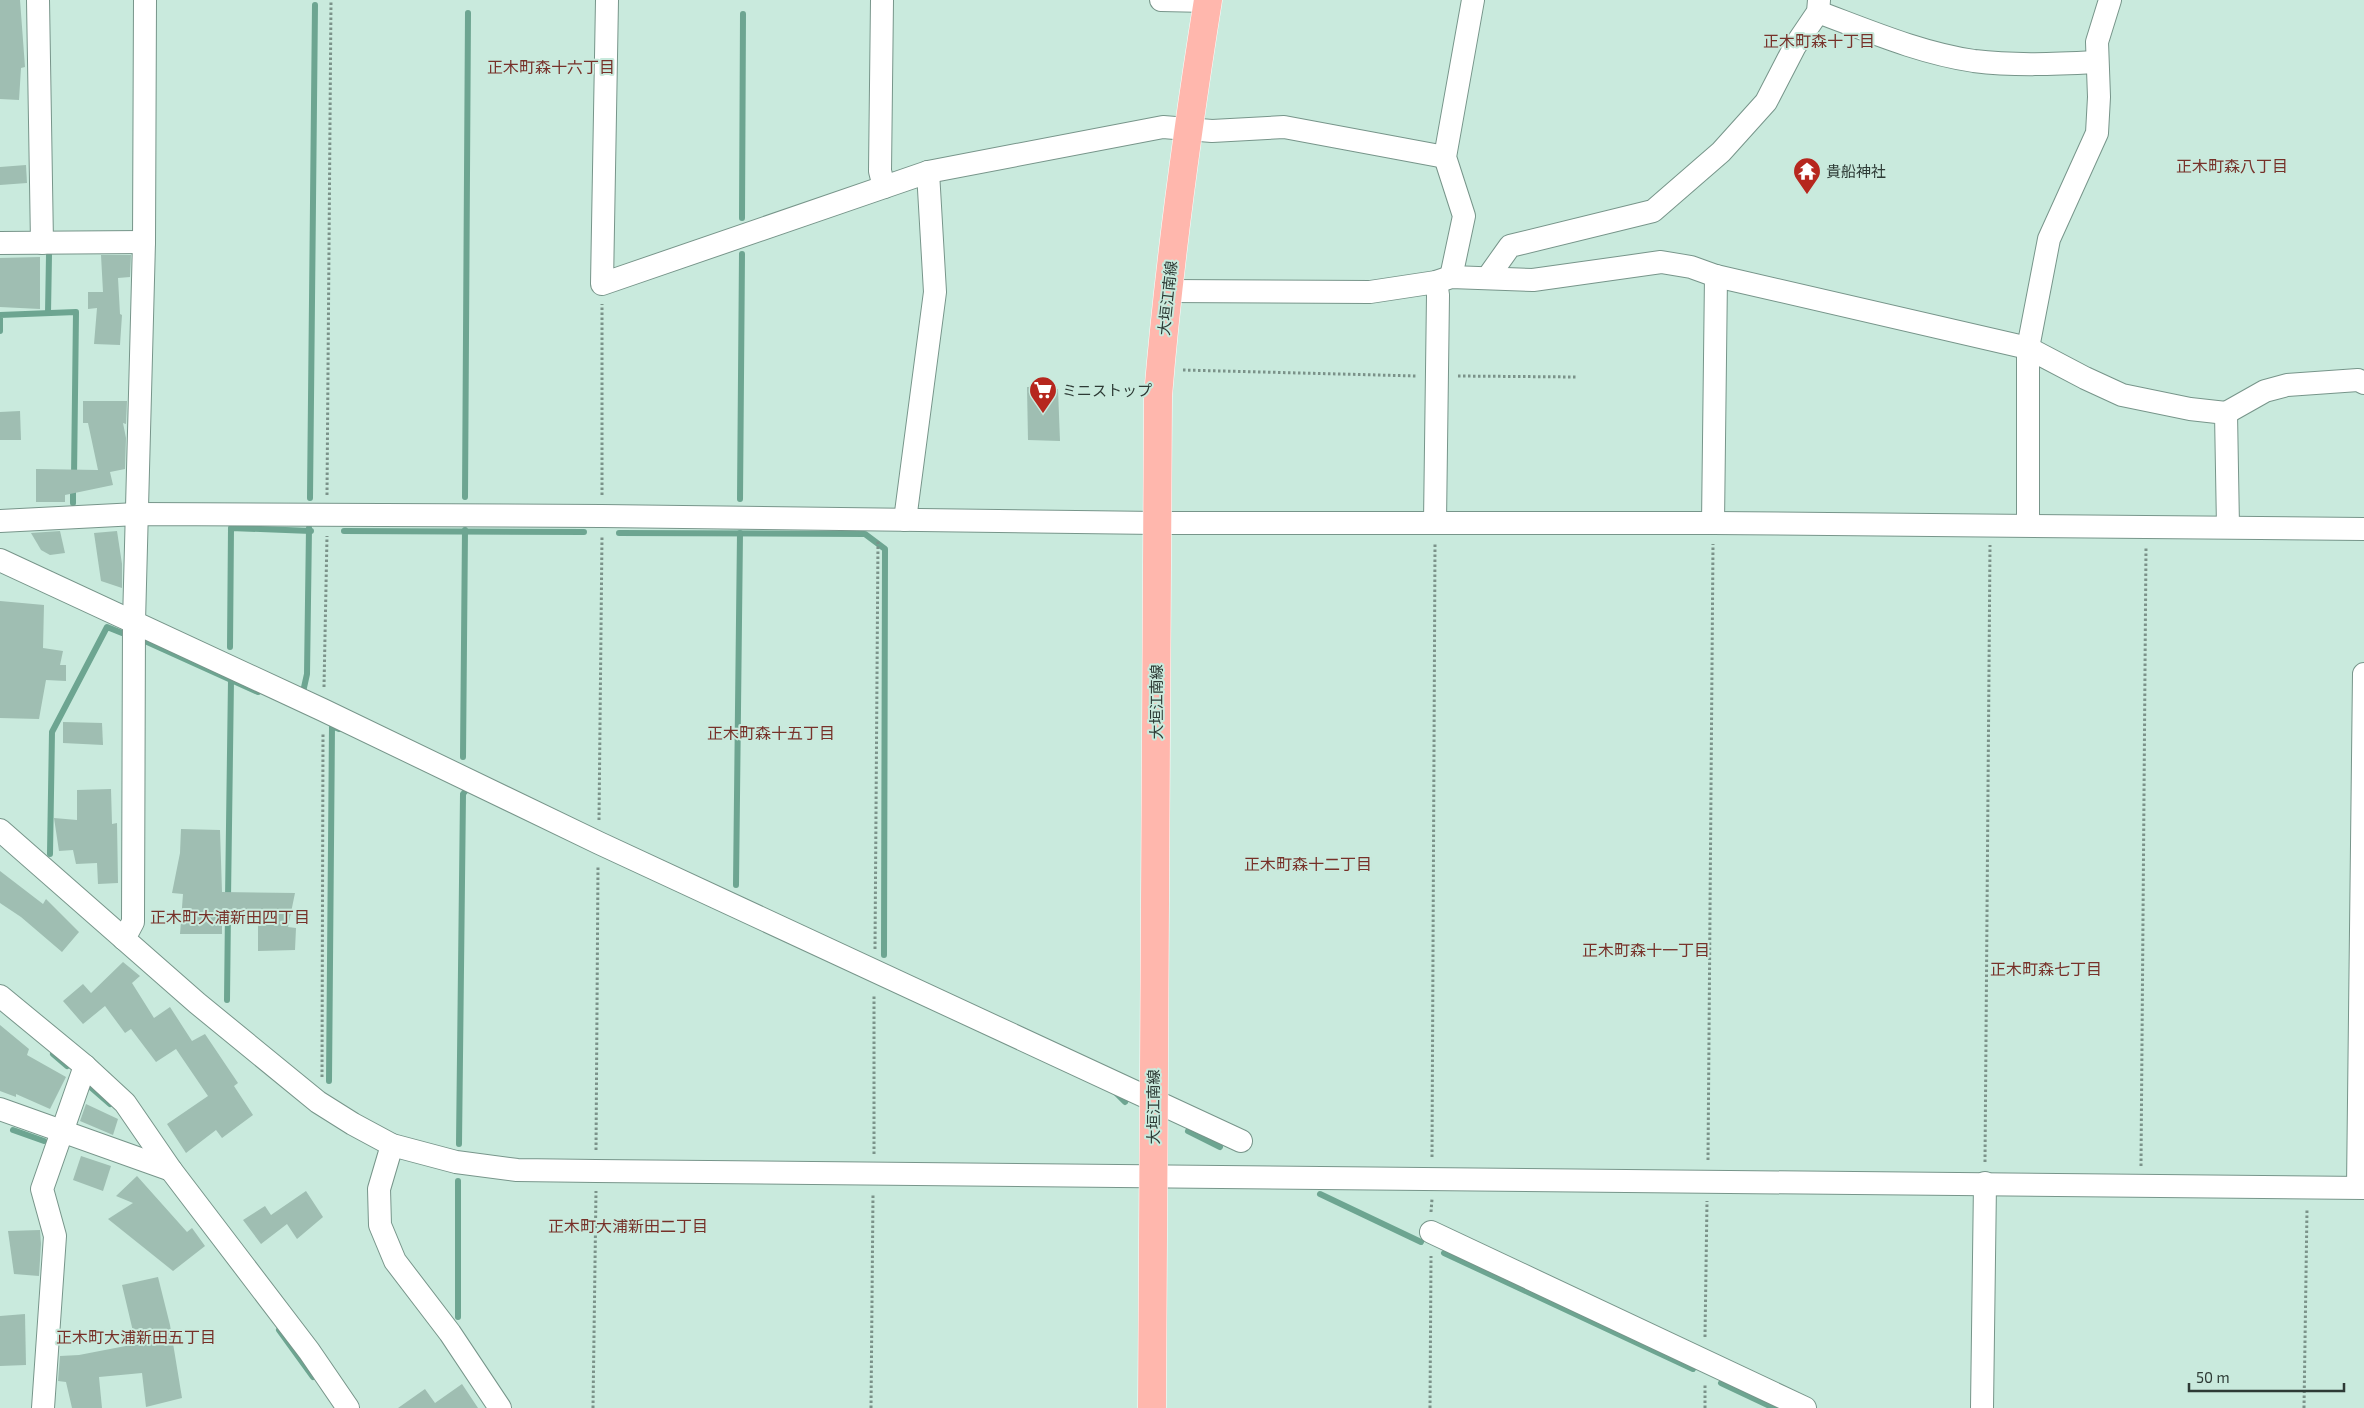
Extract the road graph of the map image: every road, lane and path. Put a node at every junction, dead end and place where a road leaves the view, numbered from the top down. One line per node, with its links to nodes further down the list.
1 (38, 0): 16 (street)
2 (145, 0): 17 (street)
3 (331, 0): 31 (path)
4 (607, 0): 22 (street)
5 (882, 0): 15 (street)
6 (1160, 0): 7 (street)
7 (1208, 0): 12 (main road, 大垣江南線)
8 (1473, 0): 13 (street)
9 (2110, 0): 11 (street)
10 (1817, 4): 11 (street); 20 (street)
11 (2096, 62): 24 (street)
12 (1187, 129): 13 (street); 14 (street); 23 (main road, 大垣江南線)
13 (1445, 156): 21 (street)
14 (928, 172): 15 (street); 33 (street)
15 (884, 187): 22 (street)
16 (42, 242): 17 (street); 18 (street)
17 (144, 242): 30 (street)
18 (0, 243)
19 (1716, 276): 20 (street); 24 (street); 37 (street)
20 (1488, 277): 21 (street)
21 (1444, 279): 23 (street); 26 (street)
22 (602, 284): 32 (path)
23 (1167, 291): 25 (main road, 大垣江南線)
24 (2028, 348): 29 (street); 39 (street)
25 (1160, 370): 26 (path); 36 (main road, 大垣江南線)
26 (1437, 376): 27 (path); 35 (street)
27 (1577, 377)
28 (2364, 383): 29 (street)
29 (2226, 413): 41 (street)
30 (136, 514): 31 (street); 34 (street); 44 (street)
31 (327, 515): 32 (street); 46 (path)
32 (602, 516): 33 (street)
33 (905, 520): 36 (street)
34 (0, 521)
35 (1435, 522): 36 (street); 37 (street); 61 (path)
36 (1157, 523): 52 (main road, 大垣江南線)
37 (1713, 523): 38 (street); 62 (path)
38 (1990, 525): 39 (street); 63 (path)
39 (2028, 526): 40 (street)
40 (2147, 526): 41 (street); 64 (path)
41 (2228, 527): 42 (street)
42 (2364, 529)
43 (0, 560): 44 (street)
44 (134, 622): 46 (street); 48 (street)
45 (2364, 674): 49 (street)
46 (323, 710): 52 (street); 53 (path)
47 (0, 830): 48 (street)
48 (124, 939): 53 (street)
49 (2363, 956): 66 (street)
50 (0, 996): 51 (street)
51 (85, 1066): 55 (street); 58 (street)
52 (1153, 1100): 56 (street); 60 (main road, 大垣江南線)
53 (318, 1102): 57 (street)
54 (2, 1113): 55 (street)
55 (62, 1132): 58 (street); 69 (street)
56 (1241, 1142)
57 (392, 1145): 59 (street); 71 (street)
58 (171, 1170): 70 (street)
59 (596, 1171): 60 (street); 72 (path)
60 (1153, 1175): 61 (street); 73 (main road, 大垣江南線)
61 (1432, 1179): 62 (street); 67 (path)
62 (1707, 1181): 63 (street); 68 (path)
63 (1985, 1183): 64 (street); 77 (street)
64 (2141, 1184): 65 (street)
65 (2307, 1185): 66 (street); 78 (path)
66 (2361, 1187)
67 (1431, 1232): 68 (street); 74 (path)
68 (1705, 1361): 75 (path); 76 (street)
69 (43, 1408)
70 (348, 1408)
71 (500, 1408)
72 (593, 1408)
73 (1152, 1408)
74 (1430, 1408)
75 (1705, 1408)
76 (1805, 1408)
77 (1982, 1408)
78 (2304, 1408)

